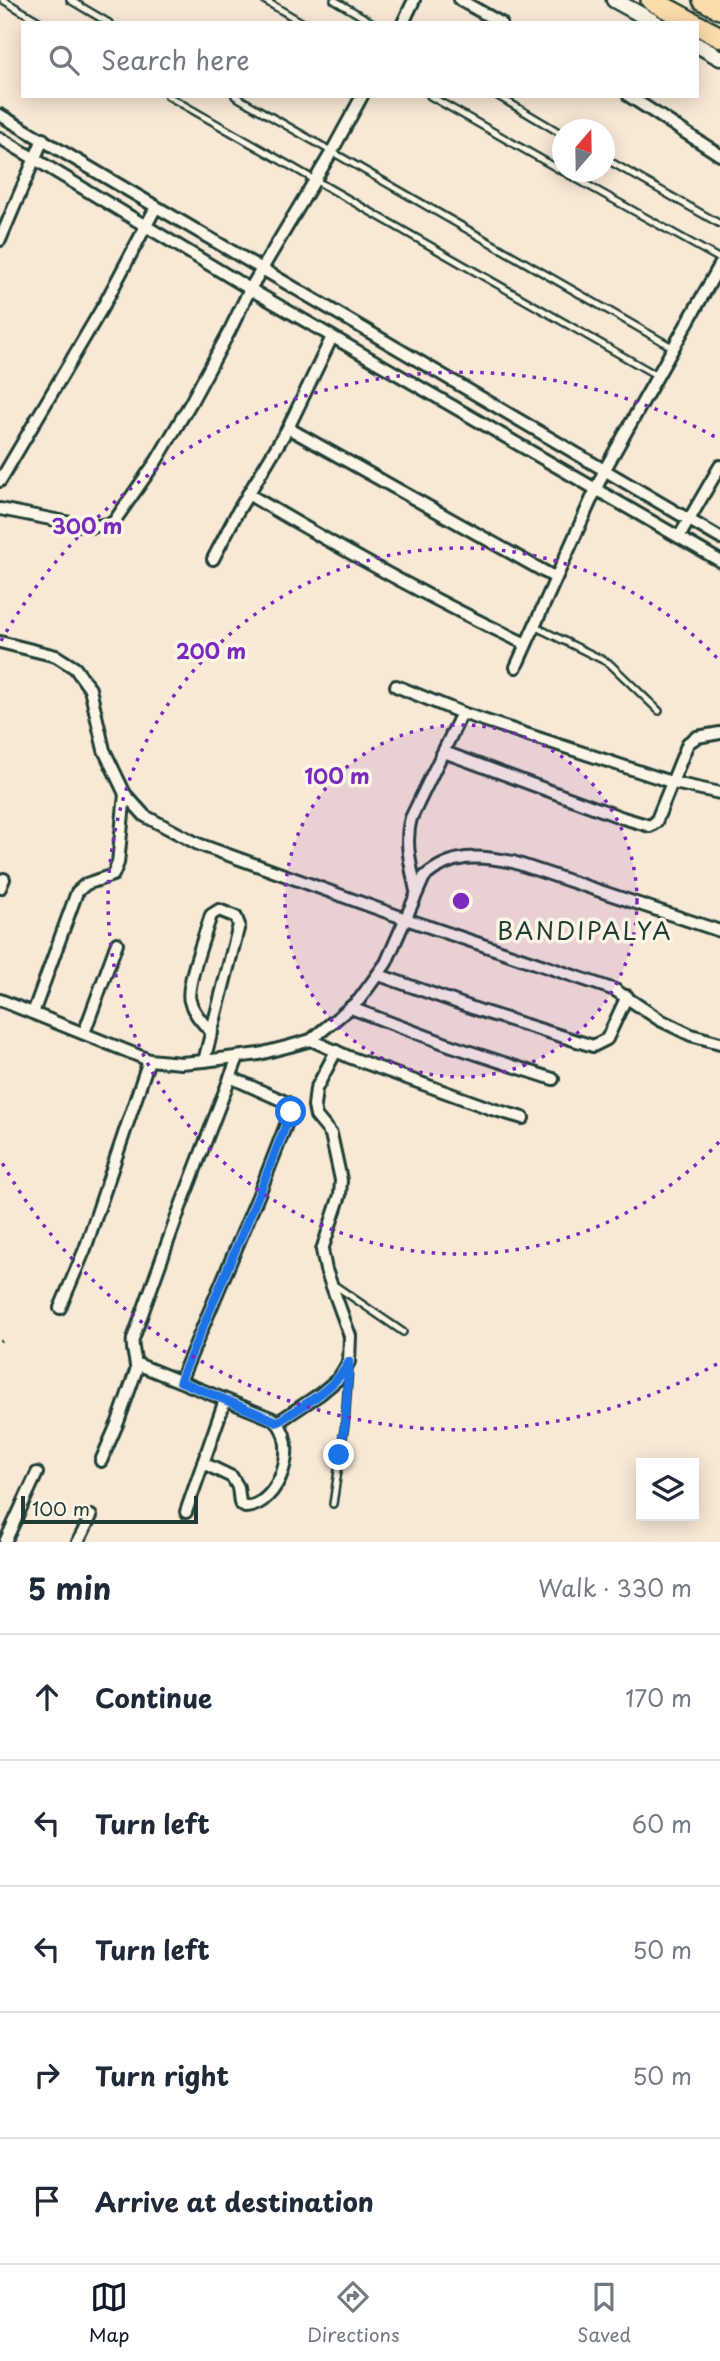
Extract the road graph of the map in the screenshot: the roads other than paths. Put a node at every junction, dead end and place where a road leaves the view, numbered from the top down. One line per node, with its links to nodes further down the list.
1 (3, 0): 11 (lane)
2 (70, 0): 12 (lane)
3 (264, 0): 13 (lane)
4 (334, 0): 14 (lane)
5 (414, 0): 15 (street)
6 (460, 0): 16 (street)
7 (614, 0): 17 (street)
8 (651, 0): 18 (highway)
9 (703, 0): 10 (highway)
10 (720, 9)
11 (39, 21)
12 (106, 21)
13 (300, 21)
14 (370, 21)
15 (404, 21)
16 (497, 21)
17 (652, 21)
18 (690, 21)
19 (699, 26): 20 (highway)
20 (720, 37)
21 (699, 46): 22 (street)
22 (720, 58)
23 (171, 98): 38 (lane)
24 (238, 98): 33 (lane)
25 (361, 98): 33 (street)
26 (434, 98): 37 (lane)
27 (501, 98): 30 (lane)
28 (632, 98): 34 (street)
29 (0, 115): 32 (street)
30 (552, 128)
31 (0, 138): 35 (street)
32 (43, 139): 35 (street); 40 (street)
33 (331, 153): 38 (street); 48 (lane)
34 (720, 155)
35 (36, 159): 42 (street); 43 (street)
36 (615, 164): 41 (lane)
37 (552, 165)
38 (314, 181): 45 (street); 49 (lane)
39 (582, 182): 44 (lane)
40 (156, 206): 42 (street); 45 (street)
41 (720, 224)
42 (146, 225): 46 (street); 53 (street)
43 (0, 240)
44 (720, 262): 48 (street)
45 (262, 268): 46 (street); 52 (street)
46 (250, 289): 47 (street); 56 (street)
47 (332, 337): 50 (street); 54 (street)
48 (672, 347): 49 (street)
49 (656, 375): 52 (street)
50 (288, 428): 55 (street); 62 (street)
51 (720, 466): 57 (street)
52 (605, 469): 54 (street); 57 (street)
53 (0, 481)
54 (597, 491): 58 (street); 62 (street)
55 (248, 494): 60 (street); 65 (street)
56 (0, 509)
57 (689, 520): 58 (street); 59 (street)
58 (679, 537): 61 (street)
59 (720, 538)
60 (213, 559)
61 (720, 561)
62 (555, 577): 63 (street)
63 (534, 626): 65 (street); 68 (lane)
64 (0, 642): 74 (street)
65 (526, 644): 66 (street)
66 (516, 667)
67 (396, 686): 69 (street)
68 (659, 711)
69 (462, 713): 71 (street); 72 (street)
70 (720, 733): 72 (street)
71 (444, 752): 72 (street); 75 (street)
72 (674, 783): 73 (street)
73 (720, 793)
74 (125, 794): 76 (street); 83 (street)
75 (416, 891): 76 (street); 77 (street)
76 (406, 919): 79 (street); 80 (street)
77 (720, 931)
78 (117, 943): 84 (street)
79 (379, 975): 80 (street); 82 (street)
80 (627, 996): 87 (street)
81 (0, 1000): 83 (street)
82 (351, 1008): 86 (street); 93 (street)
83 (33, 1013): 84 (street)
84 (85, 1033): 90 (street)
85 (212, 1033): 85 (street); 91 (street)
86 (311, 1040): 88 (street); 89 (street)
87 (720, 1043)
88 (336, 1051): 94 (street); 95 (street)
89 (239, 1057): 91 (street); 92 (street)
90 (149, 1060): 91 (street); 96 (street)
91 (204, 1061)
92 (230, 1077): 99 (street); 100 (street)
93 (554, 1079)
94 (523, 1118)
95 (330, 1282): 97 (lane); 98 (street)
96 (61, 1308)
97 (403, 1332)
98 (349, 1362): 102 (street); 106 (lane)
99 (137, 1364): 100 (street); 103 (street)
100 (180, 1381): 101 (street)
101 (225, 1401): 102 (street); 104 (street)
102 (278, 1422): 104 (street)
103 (101, 1461)
104 (203, 1463): 107 (street)
105 (37, 1473): 109 (street)
106 (334, 1504)
107 (186, 1512)
108 (91, 1516): 110 (street)
109 (5, 1542)
110 (78, 1542)

